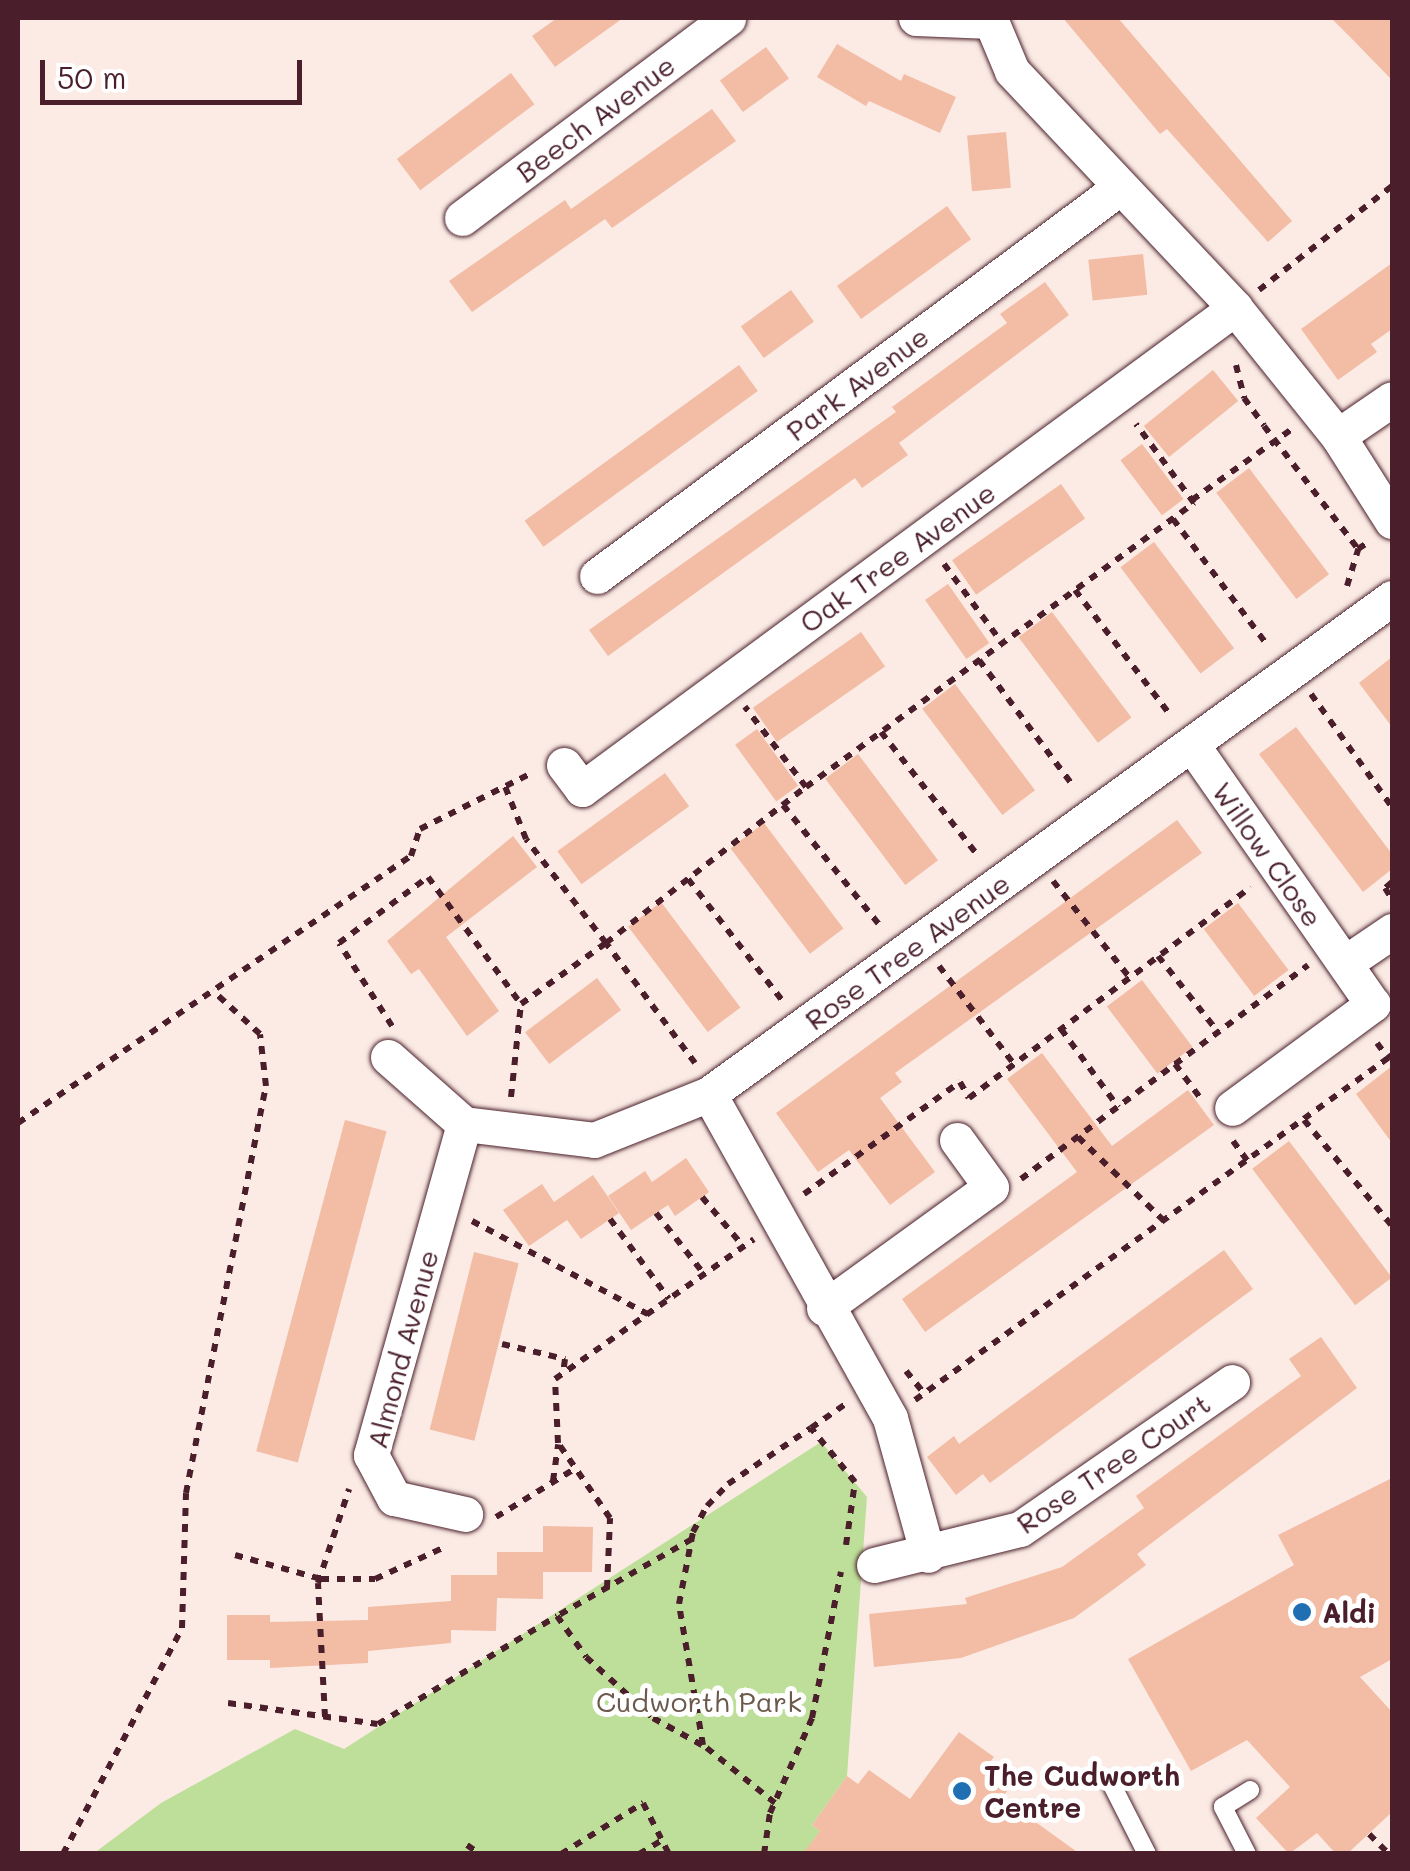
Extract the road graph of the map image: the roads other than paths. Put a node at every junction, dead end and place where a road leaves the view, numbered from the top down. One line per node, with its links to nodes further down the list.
1 (728, 18): 5 (street, Beech Avenue)
2 (916, 18): 3 (street)
3 (991, 19): 4 (street)
4 (1118, 189): 6 (street); 10 (street, Park Avenue)
5 (462, 218)
6 (1235, 308): 8 (street); 13 (street, Oak Tree Avenue)
7 (1392, 399): 8 (street)
8 (1327, 423): 9 (street)
9 (1387, 527)
10 (597, 576)
11 (1392, 598): 12 (street, Rose Tree Avenue)
12 (1192, 745): 15 (street, Willow Close); 17 (street, Rose Tree Avenue)
13 (564, 765)
14 (1392, 931): 15 (street)
15 (1339, 955): 18 (street, Willow Close)
16 (388, 1057): 19 (street)
17 (712, 1092): 19 (street, Rose Tree Avenue); 21 (street)
18 (1232, 1108)
19 (464, 1124): 23 (street, Almond Avenue)
20 (957, 1140): 21 (street)
21 (824, 1308): 24 (street)
22 (1232, 1382): 24 (street, Rose Tree Court)
23 (470, 1525)
24 (928, 1555): 25 (street, Rose Tree Court)
25 (874, 1565)
26 (1112, 1786): 28 (lane)
27 (1250, 1790): 29 (lane)
28 (1148, 1854)
29 (1247, 1854)

